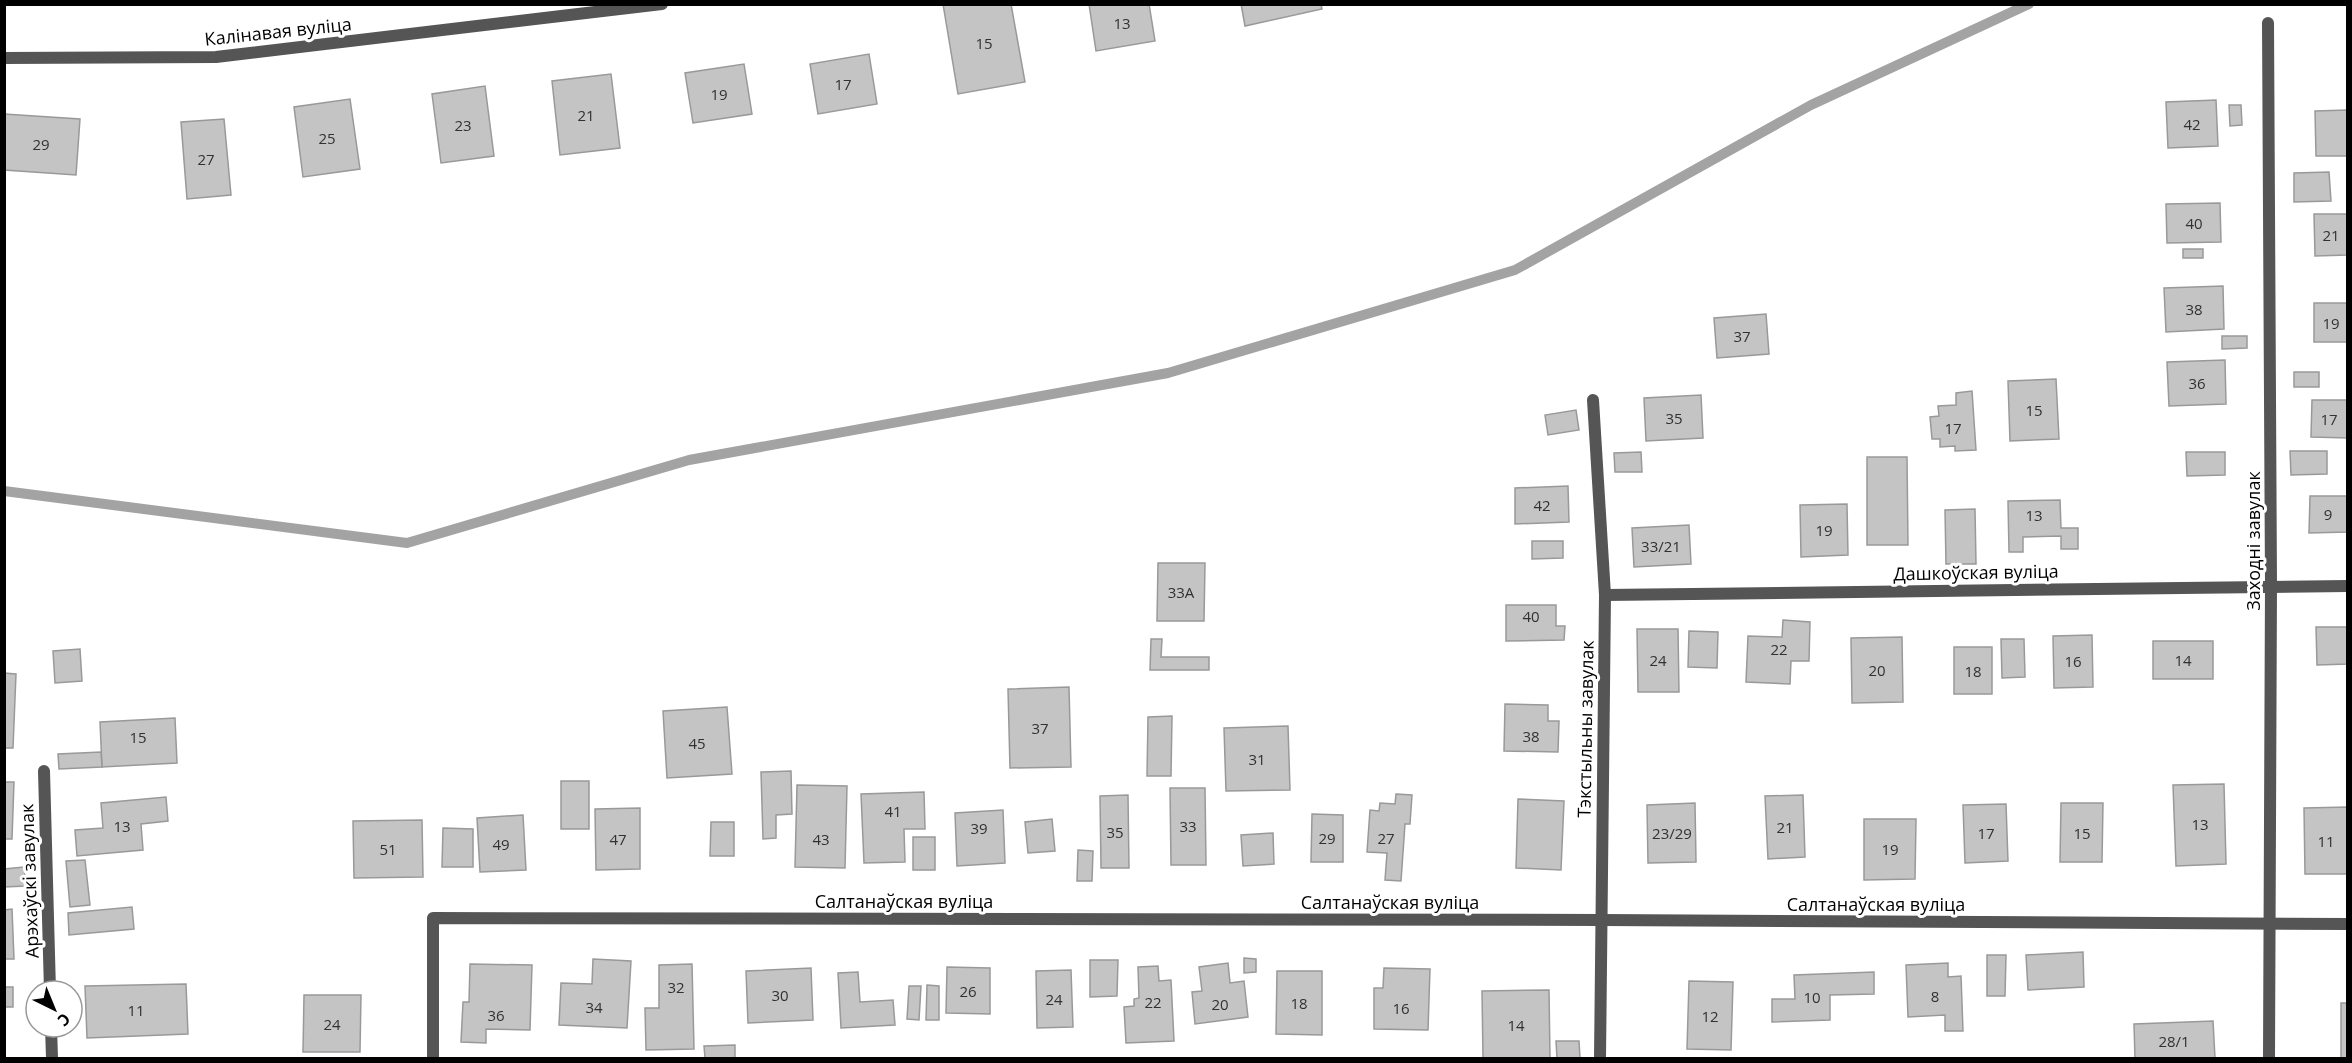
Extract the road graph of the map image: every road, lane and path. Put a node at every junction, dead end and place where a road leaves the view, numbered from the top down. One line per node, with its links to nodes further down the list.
1 (662, 4): 3 (street, Калінавая вуліца)
2 (2268, 23): 5 (street, Заходні завулак)
3 (4, 58)
4 (1593, 400): 7 (street, Тэкстыльны завулак)
5 (2271, 585): 6 (street, Дашкоўская вуліца); 7 (street, Дашкоўская вуліца); 10 (street, Заходні завулак)
6 (2348, 586)
7 (1605, 595): 9 (street, Тэкстыльны завулак)
8 (44, 771): 12 (street, Арэхаўскі завулак)
9 (1601, 920): 10 (street, Салтанаўская вуліца); 15 (street, Салтанаўская вуліца); 16 (street, Тэкстыльны завулак)
10 (2268, 924): 11 (street, Салтанаўская вуліца); 17 (street, Заходні завулак)
11 (2348, 924)
12 (50, 979)
13 (51, 1039): 14 (street)
14 (52, 1059)
15 (433, 1059)
16 (1600, 1059)
17 (2269, 1059)

